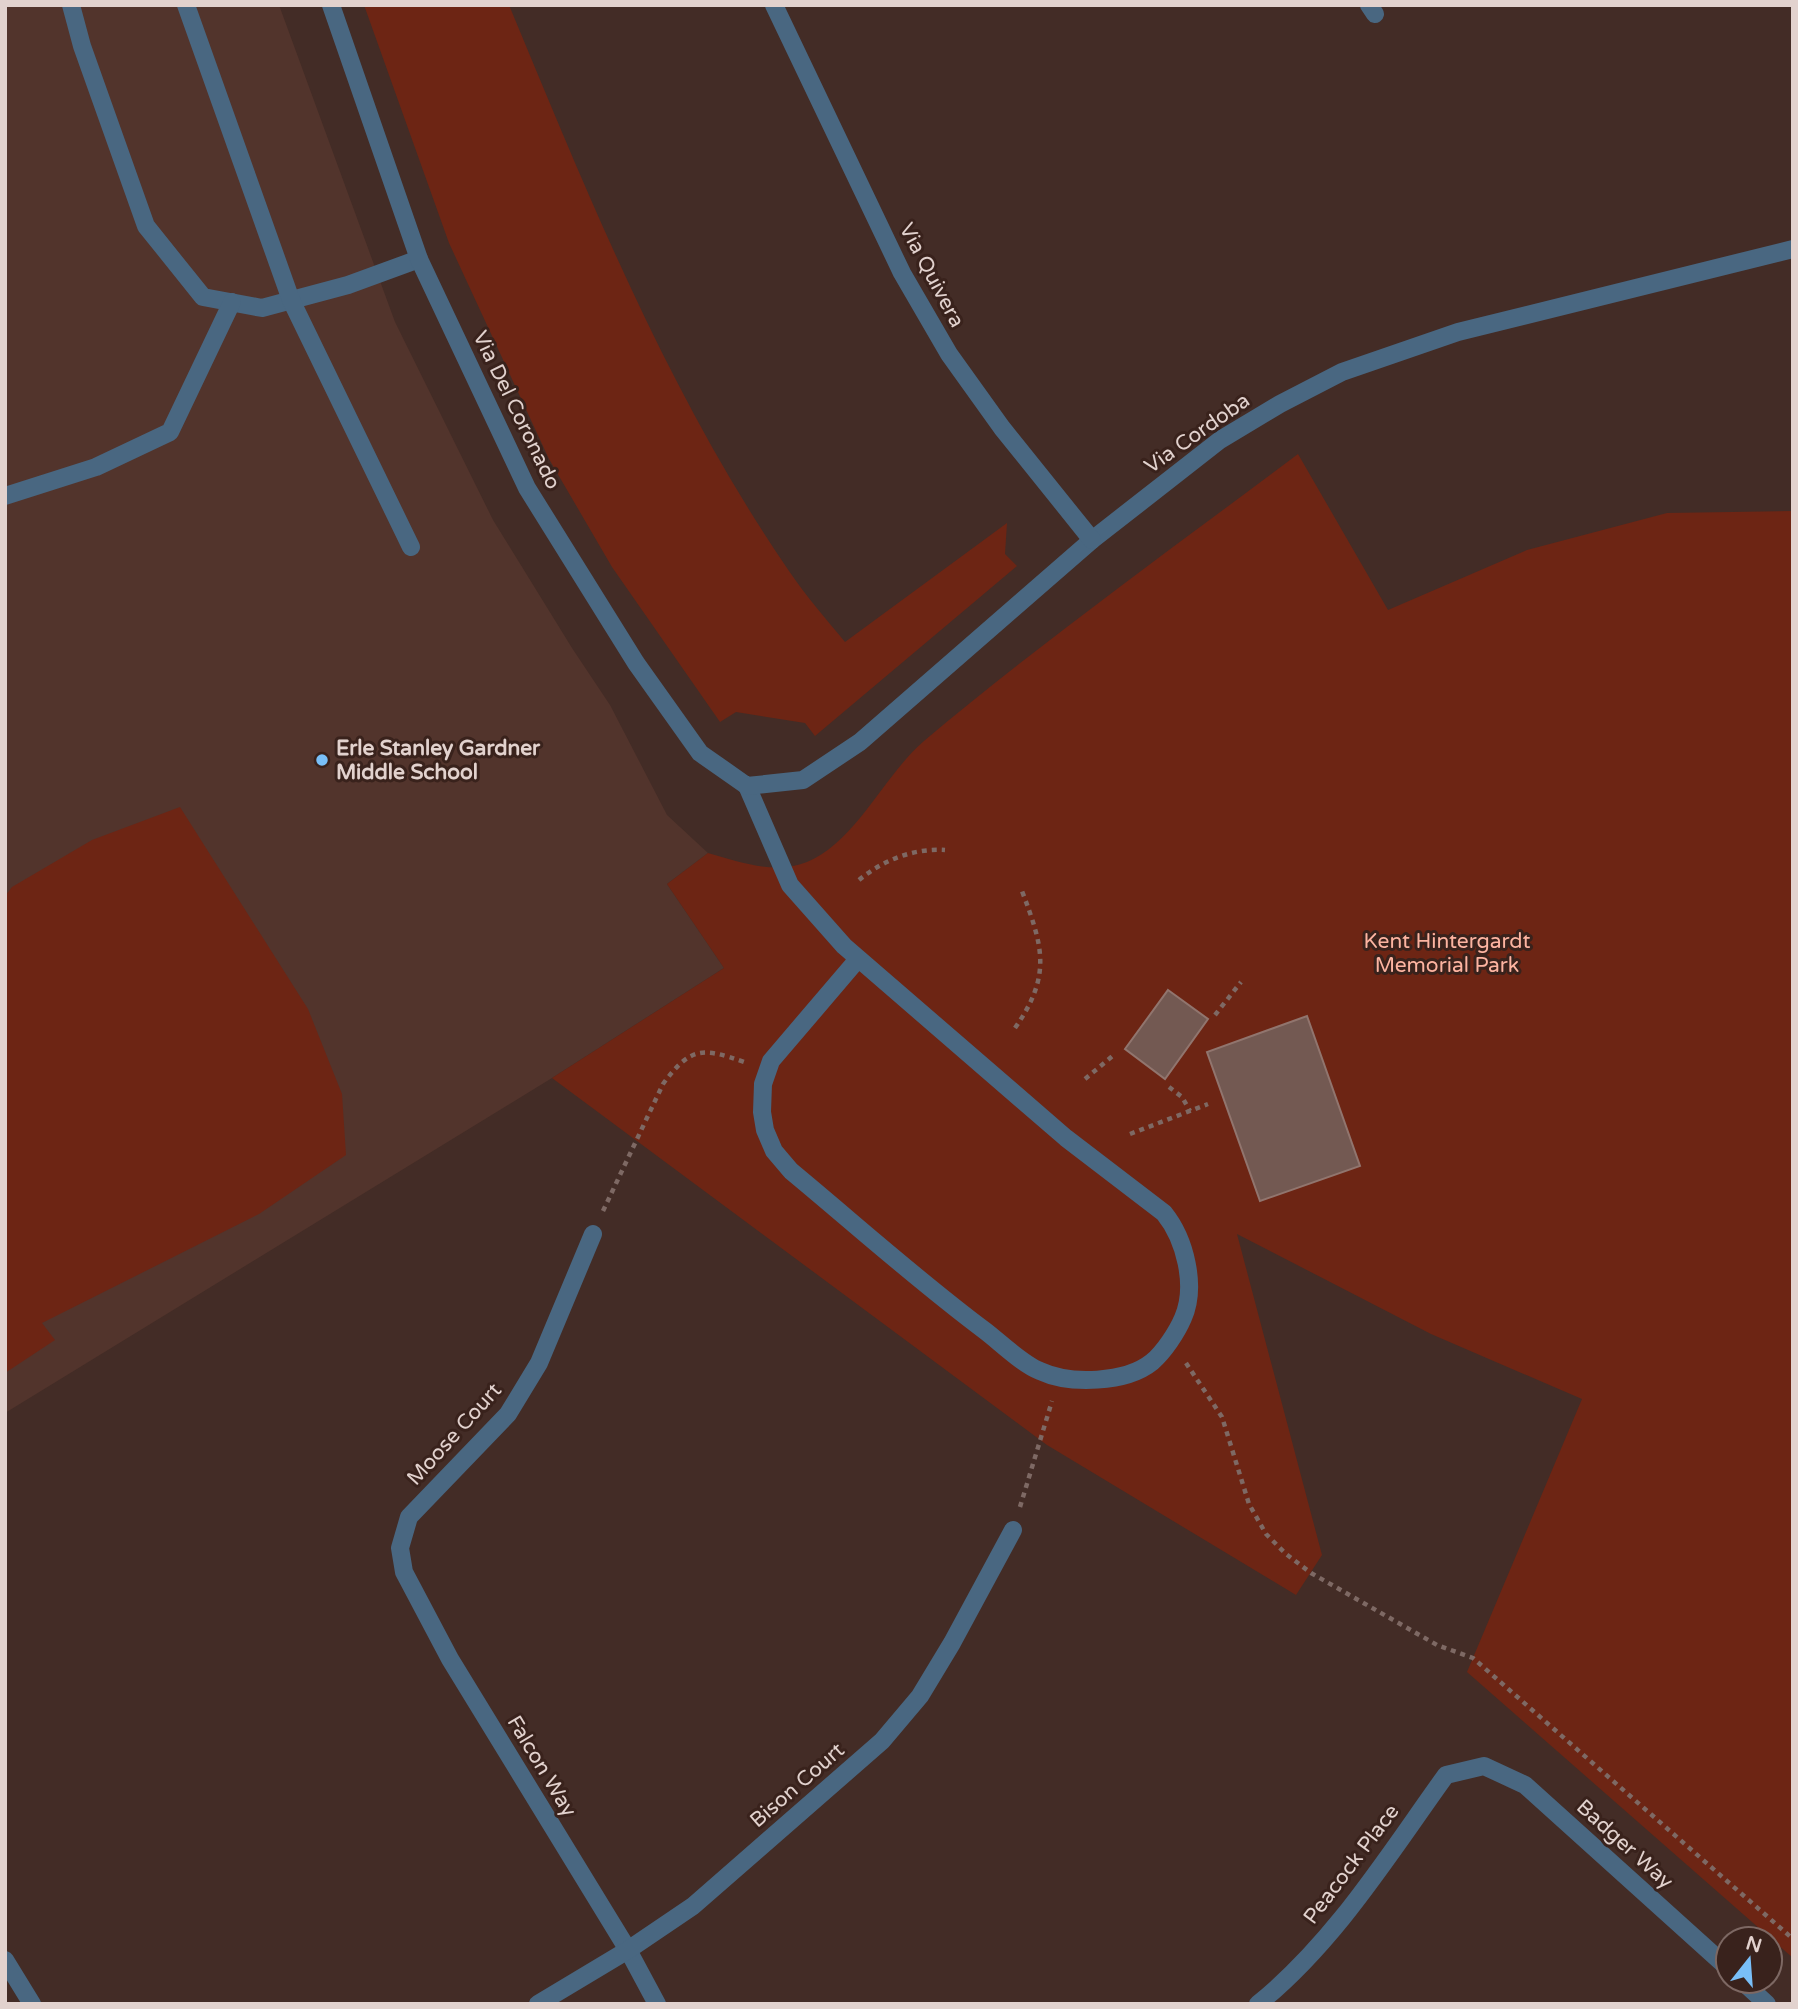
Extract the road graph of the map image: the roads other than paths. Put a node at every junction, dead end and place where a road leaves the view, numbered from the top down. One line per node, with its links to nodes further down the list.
1 (71, 5): 8 (street)
2 (186, 5): 7 (street)
3 (331, 5): 6 (street, Via Del Coronado)
4 (774, 5): 10 (street, Via Quivera)
5 (1793, 249): 10 (street, Via Cordoba)
6 (419, 259): 7 (street); 12 (street, Via Del Coronado)
7 (291, 300): 8 (street); 11 (street)
8 (232, 302): 9 (street)
9 (5, 496)
10 (1092, 540): 12 (street, Via Cordoba)
11 (411, 547)
12 (747, 786): 13 (street)
13 (858, 959): 13 (street)
14 (593, 1234): 16 (street, Moose Court)
15 (1013, 1530): 18 (street, Bison Court)
16 (400, 1548): 18 (street, Falcon Way)
17 (1484, 1766): 19 (street, Badger Way); 24 (street, Peacock Place)
18 (628, 1950): 22 (street, Bison Court); 23 (street, Falcon Way)
19 (1714, 1955)
20 (5, 1959): 21 (street)
21 (32, 2004)
22 (538, 2004)
23 (657, 2004)
24 (1258, 2004)

